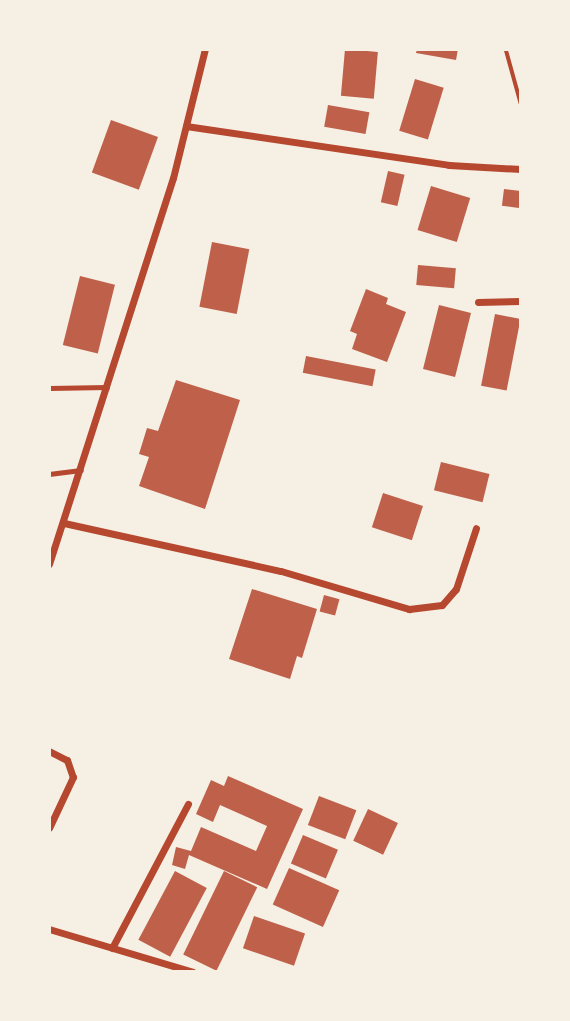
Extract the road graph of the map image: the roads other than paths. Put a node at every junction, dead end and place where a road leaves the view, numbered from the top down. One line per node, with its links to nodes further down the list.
1 (205, 49): 2 (street)
2 (186, 126): 3 (street); 6 (street)
3 (521, 169)
4 (521, 301): 5 (street)
5 (478, 302)
6 (107, 387): 7 (lane); 8 (street)
7 (49, 388)
8 (81, 470): 9 (lane); 10 (street)
9 (49, 474)
10 (64, 523): 11 (street); 12 (street)
11 (476, 528)
12 (49, 564)
13 (49, 751): 15 (street)
14 (188, 804): 17 (street)
15 (49, 828)
16 (49, 929): 17 (street)
17 (112, 948): 18 (street)
18 (193, 972)

